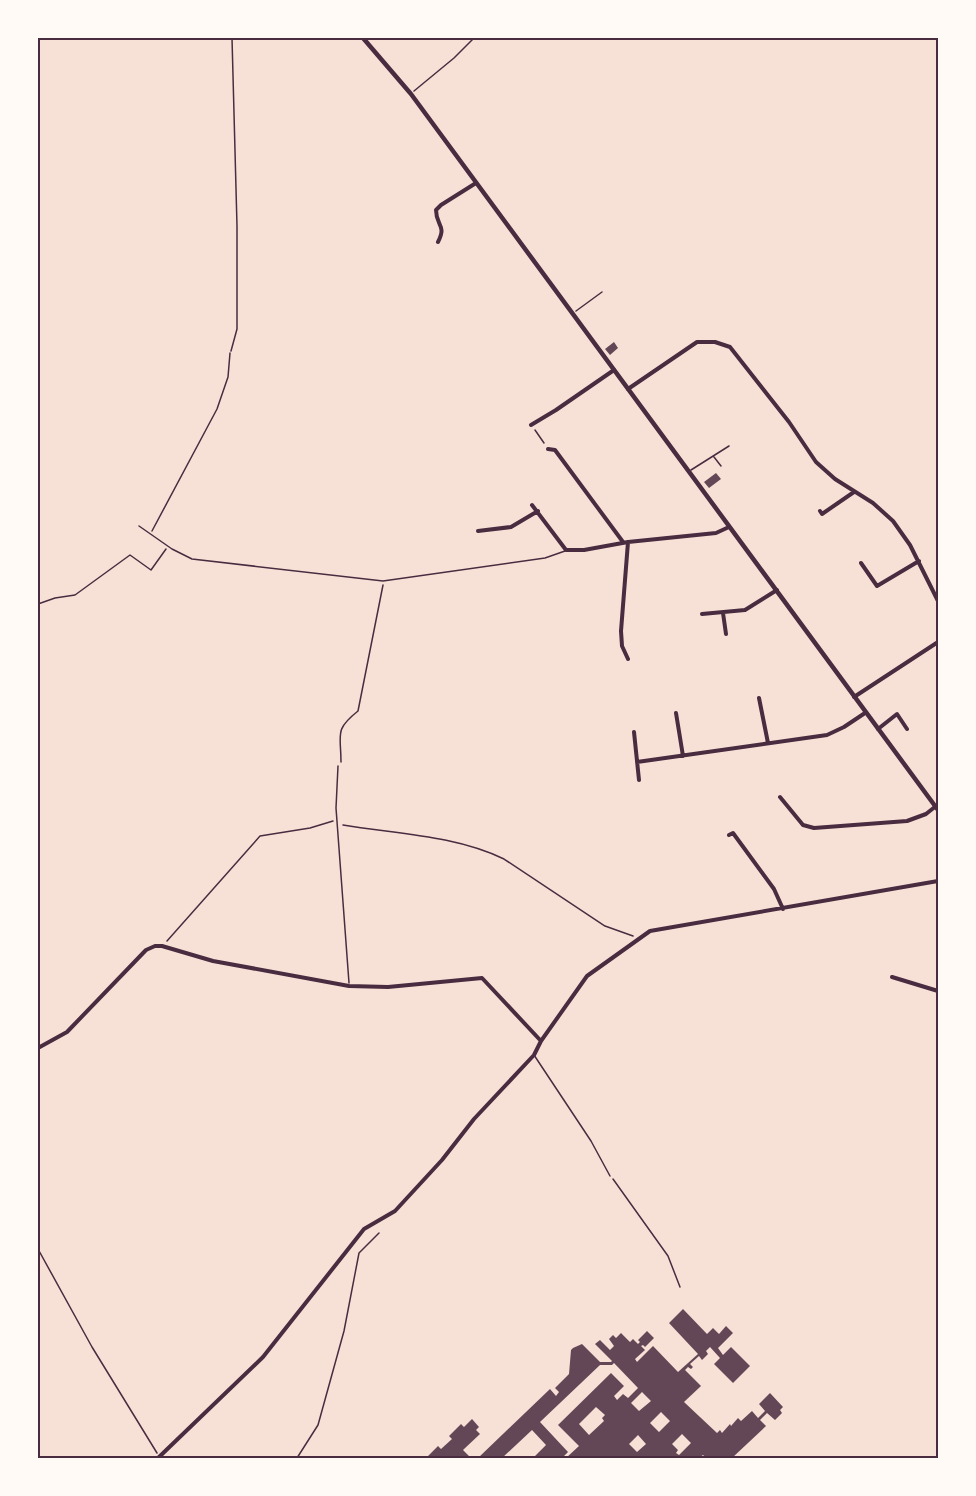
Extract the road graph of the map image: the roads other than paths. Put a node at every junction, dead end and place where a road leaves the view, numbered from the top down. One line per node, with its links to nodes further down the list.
1 (363, 38): 2 (street)
2 (476, 183): 3 (street); 4 (street)
3 (438, 242)
4 (614, 370): 5 (street); 6 (street)
5 (628, 389): 11 (street); 12 (street)
6 (531, 425)
7 (729, 446): 9 (lane)
8 (548, 449): 19 (street)
9 (714, 457): 10 (lane); 11 (lane)
10 (721, 466)
11 (688, 472): 17 (street)
12 (854, 492): 15 (street); 21 (street)
13 (532, 505): 14 (street)
14 (538, 511): 18 (street); 20 (street)
15 (820, 511)
16 (139, 526): 20 (lane)
17 (729, 527): 19 (street); 23 (street)
18 (478, 531)
19 (626, 542): 20 (street); 29 (street)
20 (566, 550)
21 (918, 561): 22 (street); 24 (street)
22 (861, 563)
23 (777, 590): 25 (street); 30 (street)
24 (939, 602)
25 (723, 613): 26 (street); 27 (street)
26 (702, 614)
27 (726, 634)
28 (939, 642): 30 (street)
29 (628, 659)
30 (854, 697): 33 (street)
31 (759, 698): 37 (street)
32 (676, 713): 38 (street)
33 (865, 713): 34 (street); 37 (street)
34 (878, 729): 35 (street); 43 (street)
35 (907, 729)
36 (634, 732): 39 (street)
37 (768, 743): 38 (street)
38 (684, 756): 39 (street)
39 (637, 762): 41 (street)
40 (338, 766): 48 (lane)
41 (639, 780)
42 (780, 797): 43 (street)
43 (937, 808)
44 (729, 835): 46 (street)
45 (939, 881): 46 (street)
46 (783, 909): 50 (street)
47 (892, 977): 49 (street)
48 (349, 986): 50 (street); 51 (street)
49 (939, 991)
50 (541, 1041): 52 (street)
51 (38, 1048)
52 (534, 1055): 53 (lane); 54 (street)
53 (610, 1176)
54 (159, 1457)

